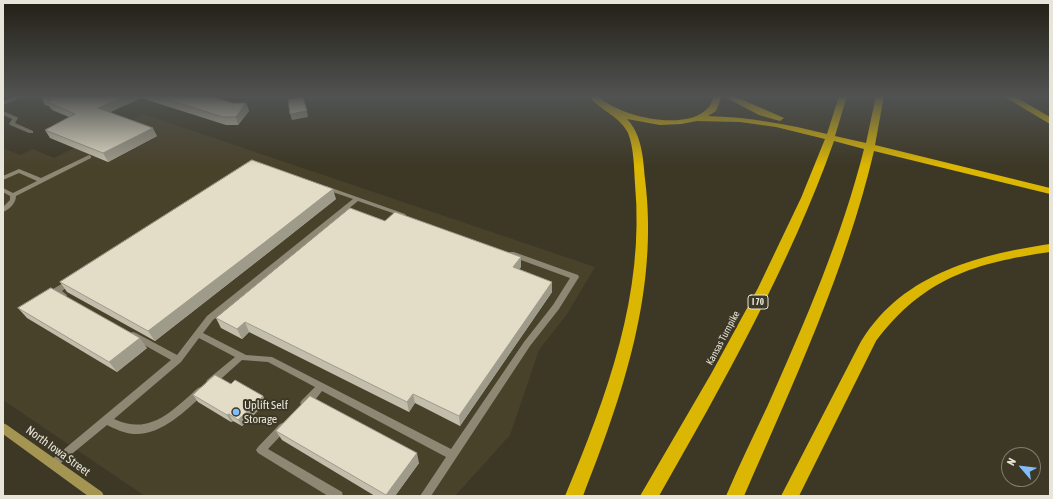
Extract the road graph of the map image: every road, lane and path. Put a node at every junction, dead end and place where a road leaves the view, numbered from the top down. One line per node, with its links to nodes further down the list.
1 (14, 119): 8 (lane)
2 (623, 119): 39 (highway)
3 (633, 119): 4 (highway)
4 (690, 119)
5 (769, 119): 10 (highway)
6 (835, 119): 40 (highway, Kansas Turnpike / I 70)
7 (876, 119): 41 (highway)
8 (31, 132)
9 (89, 157): 12 (lane)
10 (949, 162): 13 (highway); 16 (highway)
11 (3, 178): 12 (lane)
12 (42, 181): 17 (lane)
13 (1050, 183)
14 (321, 186): 18 (lane)
15 (3, 190): 17 (lane)
16 (1050, 191)
17 (13, 195): 19 (lane)
18 (357, 199): 20 (lane); 26 (lane)
19 (3, 210)
20 (410, 218)
21 (1050, 248): 42 (highway)
22 (507, 252): 34 (lane)
23 (76, 278): 24 (lane)
24 (69, 299)
25 (124, 330): 28 (lane)
26 (198, 334): 27 (lane); 28 (lane)
27 (241, 356): 29 (lane); 31 (lane)
28 (178, 360): 31 (lane)
29 (322, 386): 30 (lane); 34 (lane)
30 (300, 409)
31 (106, 420): 35 (lane)
32 (288, 421): 37 (lane)
33 (3, 428): 35 (main road, North Iowa Street)
34 (452, 455): 38 (lane)
35 (53, 464): 36 (main road, North Iowa Street)
36 (98, 496)
37 (338, 496)
38 (425, 496)
39 (574, 496)
40 (649, 496)
41 (735, 496)
42 (790, 496)

